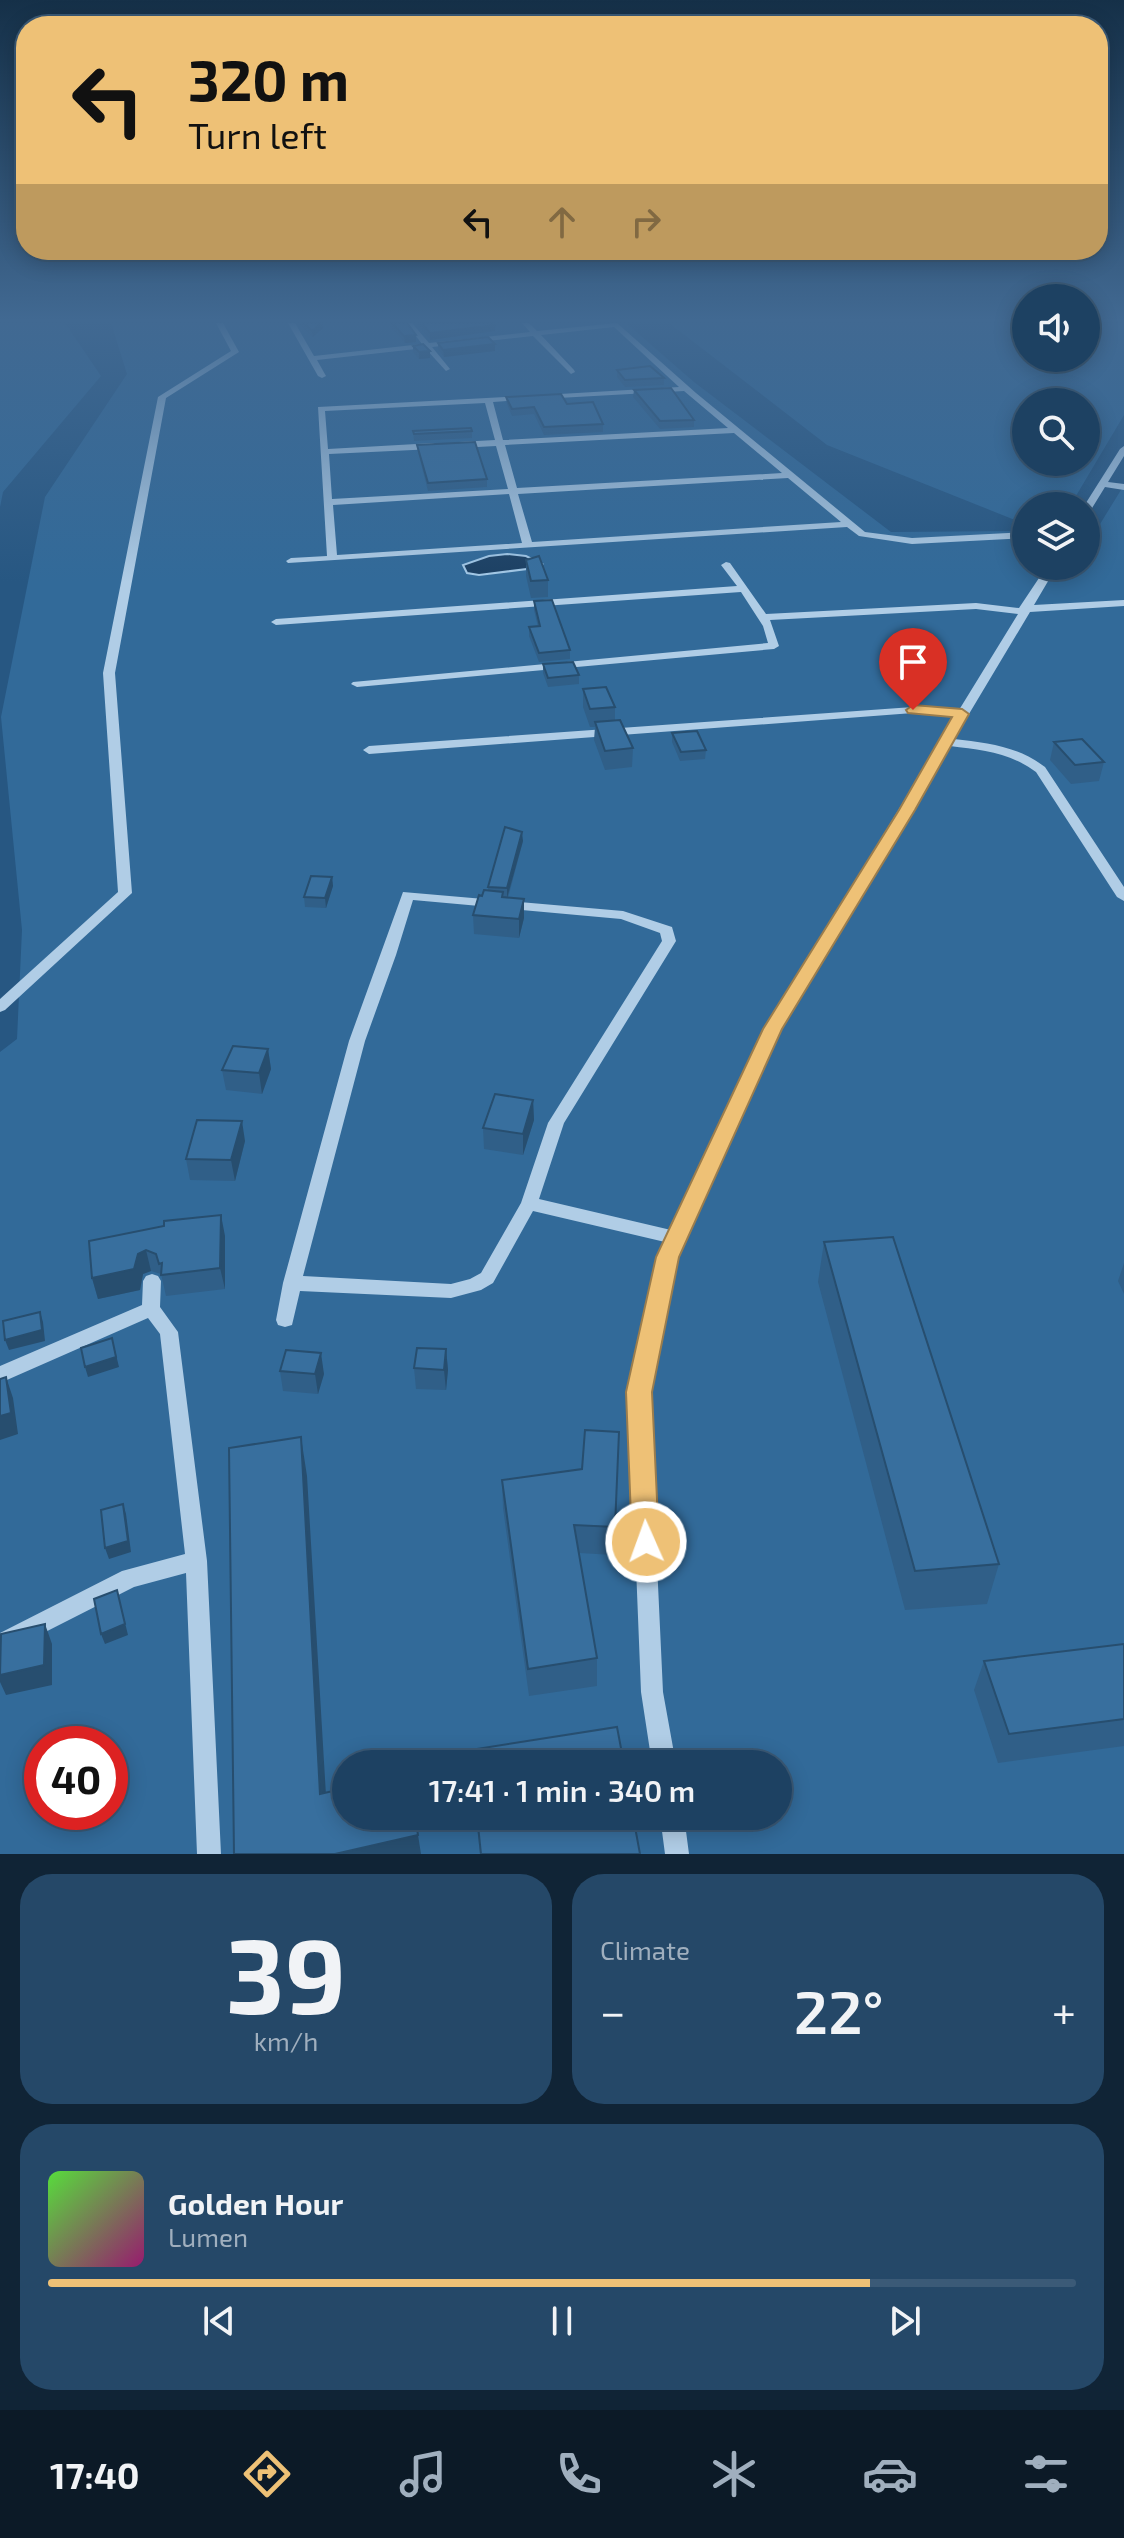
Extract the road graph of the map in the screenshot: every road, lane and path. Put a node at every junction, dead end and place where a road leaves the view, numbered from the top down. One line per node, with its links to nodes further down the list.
1 (160, 410): 32 (street)
2 (321, 410): 8 (street)
3 (491, 410): 6 (street)
4 (710, 410): 5 (street)
5 (734, 430): 6 (street); 9 (street)
6 (500, 443): 8 (street); 12 (street)
7 (1124, 449): 10 (street)
8 (325, 452): 14 (street)
9 (788, 475): 12 (street); 15 (street)
10 (1102, 484): 11 (street); 13 (street)
11 (1124, 487)
12 (513, 491): 14 (street); 17 (street)
13 (1097, 492)
14 (330, 502): 18 (street)
15 (847, 524): 16 (street); 17 (street)
16 (1012, 536)
17 (528, 546): 18 (street)
18 (332, 558): 19 (street)
19 (291, 561)
20 (726, 565): 22 (street)
21 (1043, 580): 24 (street)
22 (742, 589): 25 (street); 26 (street)
23 (1124, 603): 24 (street)
24 (1024, 610): 25 (street); 28 (street)
25 (762, 617): 27 (street)
26 (276, 622)
27 (357, 684)
28 (962, 714): 29 (street); 30 (street)
29 (946, 742): 31 (street); 34 (street)
30 (369, 750)
31 (1124, 897)
32 (0, 1007)
33 (529, 1203): 34 (street); 36 (street); 36 (street)
34 (675, 1238): 42 (street)
35 (152, 1281): 37 (street)
36 (292, 1283): 38 (street)
37 (151, 1309): 39 (street); 40 (street)
38 (285, 1320)
39 (0, 1375)
40 (196, 1561): 41 (street); 44 (street)
41 (0, 1644)
42 (662, 1750)
43 (674, 1830): 45 (street)
44 (209, 1854)
45 (677, 1854)

